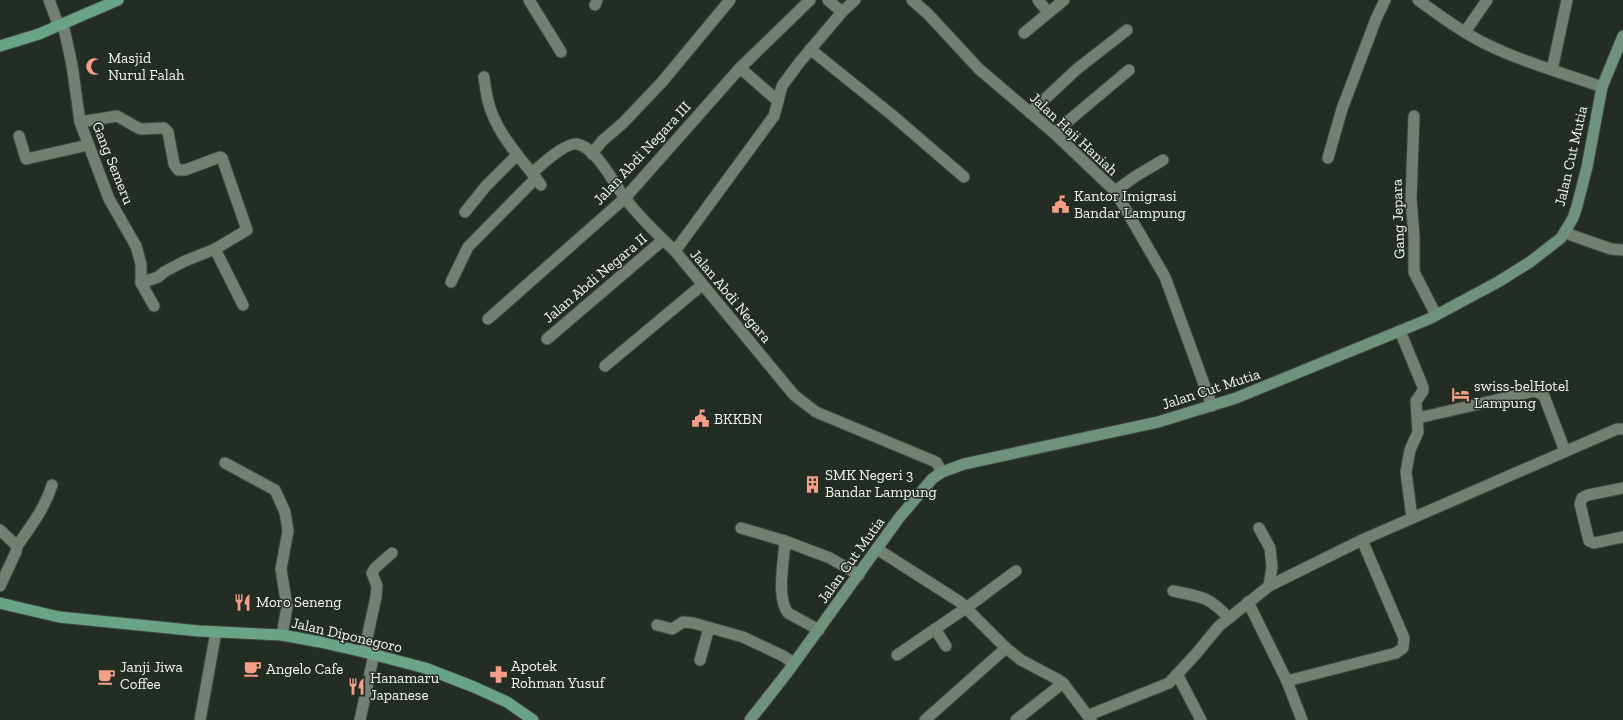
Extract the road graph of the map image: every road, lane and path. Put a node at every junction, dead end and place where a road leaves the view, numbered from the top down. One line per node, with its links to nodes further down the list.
1 (49, 0): 17 (street, Gang Semeru)
2 (118, 0): 17 (main road)
3 (529, 0): 24 (street)
4 (730, 0): 37 (street)
5 (810, 0): 25 (street, Jalan Abdi Negara III)
6 (828, 0): 15 (street)
7 (855, 0): 15 (street, Jalan Abdi Negara)
8 (912, 0): 31 (street, Jalan Haji Haniah)
9 (1038, 0): 16 (street)
10 (1064, 0): 16 (street)
11 (1385, 0): 39 (street)
12 (1418, 0): 19 (street)
13 (1487, 0): 19 (street)
14 (1567, 0): 27 (street)
15 (842, 12): 23 (street, Jalan Abdi Negara)
16 (1048, 12): 20 (street)
17 (60, 24): 22 (main road); 33 (street, Gang Semeru)
18 (1127, 30): 31 (street)
19 (1465, 32): 27 (street)
20 (1024, 34)
21 (1623, 36): 29 (main road, Jalan Cut Mutia)
22 (0, 46)
23 (810, 49): 30 (street, Jalan Abdi Negara); 41 (street)
24 (561, 52)
25 (740, 68): 30 (street); 44 (street, Jalan Abdi Negara III)
26 (1128, 70): 34 (street)
27 (1552, 70): 29 (street)
28 (484, 77): 38 (street)
29 (1602, 87): 46 (main road, Jalan Cut Mutia)
30 (778, 101): 50 (street, Jalan Abdi Negara)
31 (1030, 113): 34 (street, Jalan Haji Haniah)
32 (1414, 116): 56 (street, Gang Jepara)
33 (80, 122): 36 (street, Gang Semeru); 48 (street)
34 (1054, 133): 43 (street, Jalan Haji Haniah)
35 (19, 136): 36 (street)
36 (88, 145): 52 (street, Gang Semeru)
37 (592, 154): 42 (street); 44 (street)
38 (517, 155): 42 (street); 45 (street)
39 (1328, 158)
40 (1163, 160): 43 (street)
41 (964, 177)
42 (536, 179): 51 (street)
43 (1115, 191): 61 (street, Jalan Haji Haniah)
44 (625, 198): 47 (street); 57 (street, Jalan Abdi Negara III)
45 (466, 212)
46 (1566, 231): 49 (street); 56 (main road, Jalan Cut Mutia)
47 (663, 240): 50 (street); 59 (street, Jalan Abdi Negara II)
48 (215, 249): 52 (street); 54 (street)
49 (1623, 250)
50 (675, 251): 53 (street, Jalan Abdi Negara)
51 (451, 282)
52 (141, 283): 55 (street, Gang Semeru)
53 (702, 285): 60 (street); 66 (street, Jalan Abdi Negara)
54 (243, 305)
55 (154, 306)
56 (1436, 315): 58 (main road, Jalan Cut Mutia)
57 (488, 319)
58 (1400, 331): 61 (main road, Jalan Cut Mutia); 62 (street)
59 (547, 339)
60 (605, 366)
61 (1212, 406): 66 (main road, Jalan Cut Mutia)
62 (1418, 418): 64 (street); 69 (street)
63 (1623, 429): 64 (street)
64 (1565, 451): 69 (street)
65 (225, 463): 93 (street)
66 (942, 472): 77 (main road, Jalan Cut Mutia)
67 (52, 485): 76 (street)
68 (1623, 488): 73 (street)
69 (1412, 518): 74 (street)
70 (741, 528): 75 (street)
71 (1259, 528): 82 (street)
72 (0, 530): 76 (street)
73 (1623, 537)
74 (1362, 540): 82 (street); 101 (street)
75 (785, 541): 80 (street); 91 (street)
76 (17, 546): 81 (street)
77 (877, 549): 80 (main road, Jalan Cut Mutia); 86 (street)
78 (392, 553): 96 (street)
79 (1016, 571): 86 (street)
80 (859, 575): 91 (main road, Jalan Cut Mutia)
81 (0, 586)
82 (1269, 586): 84 (street)
83 (1173, 591): 87 (street)
84 (1248, 602): 87 (street); 101 (street)
85 (0, 603): 92 (main road, Jalan Diponegoro)
86 (966, 608): 90 (street); 95 (street)
87 (1229, 618): 100 (street)
88 (656, 625): 89 (street)
89 (709, 628): 98 (street); 99 (street)
90 (935, 629): 94 (street); 97 (street)
91 (818, 630): 99 (main road, Jalan Cut Mutia)
92 (216, 632): 93 (main road, Jalan Diponegoro); 105 (street)
93 (282, 635): 96 (main road, Jalan Diponegoro)
94 (946, 646)
95 (1006, 648): 102 (street); 104 (street)
96 (369, 653): 106 (street); 107 (main road, Jalan Diponegoro)
97 (897, 656)
98 (700, 660)
99 (794, 663): 108 (main road, Jalan Cut Mutia)
100 (1177, 674): 103 (street); 110 (street)
101 (1287, 681): 111 (street)
102 (1063, 683): 103 (street); 109 (street)
103 (1090, 718)
104 (929, 719)
105 (200, 720)
106 (360, 720)
107 (533, 720)
108 (750, 720)
109 (1016, 720)
110 (1201, 720)
111 (1302, 720)

